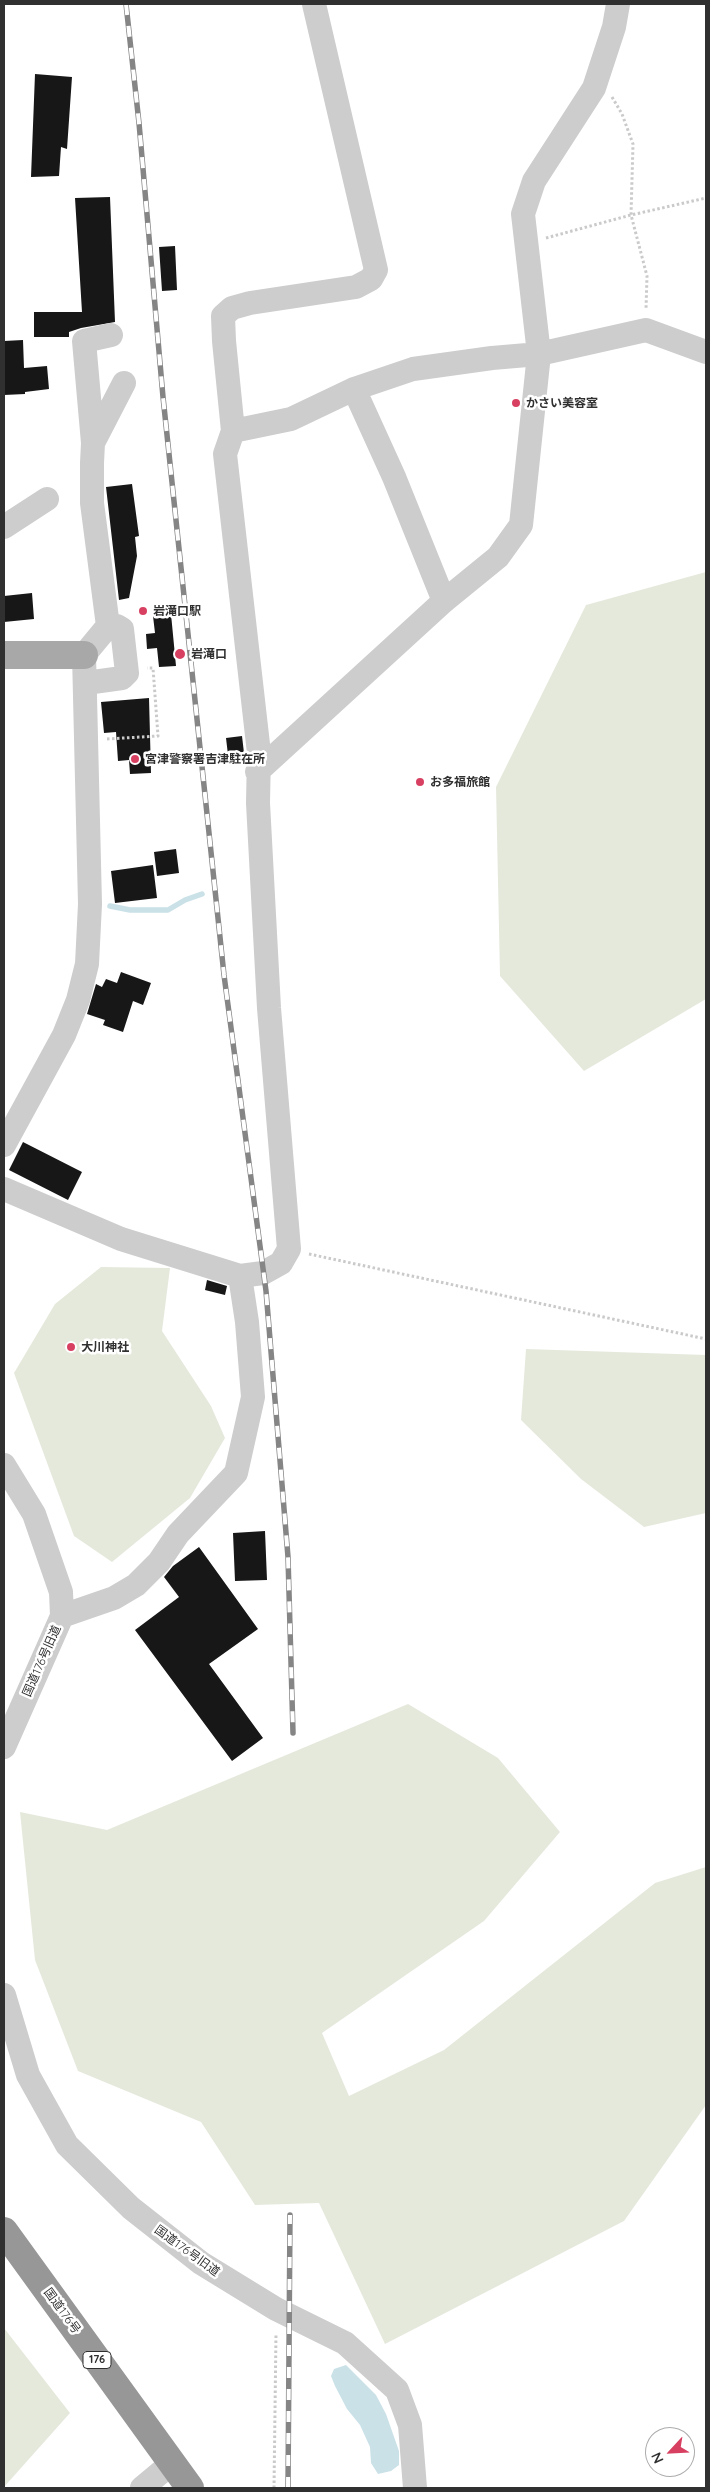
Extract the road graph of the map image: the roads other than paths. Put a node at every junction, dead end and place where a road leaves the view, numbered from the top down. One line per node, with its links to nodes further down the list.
1 (314, 4): 8 (street)
2 (618, 4): 5 (street)
3 (111, 335): 9 (street)
4 (706, 352): 5 (street)
5 (539, 354): 7 (street); 12 (street)
6 (124, 383): 9 (street)
7 (354, 389): 8 (street); 12 (street)
8 (233, 431): 17 (street)
9 (93, 443): 13 (street)
10 (47, 499): 11 (street)
11 (4, 527)
12 (444, 601): 17 (street)
13 (108, 626): 15 (street); 16 (street)
14 (4, 655): 15 (main road)
15 (84, 655): 16 (street)
16 (86, 683): 18 (street)
17 (257, 772): 20 (street)
18 (4, 1145)
19 (4, 1189): 20 (street)
20 (240, 1276): 22 (street)
21 (4, 1465): 22 (street, 国道176号旧道)
22 (62, 1616): 23 (street, 国道176号旧道)
23 (4, 1747)
24 (4, 1995): 29 (street, 国道176号旧道)
25 (4, 2231): 26 (highway, 国道176号 / 176)
26 (172, 2463): 27 (street); 28 (highway, 国道176号 / 176)
27 (142, 2488)
28 (190, 2488)
29 (415, 2488)

